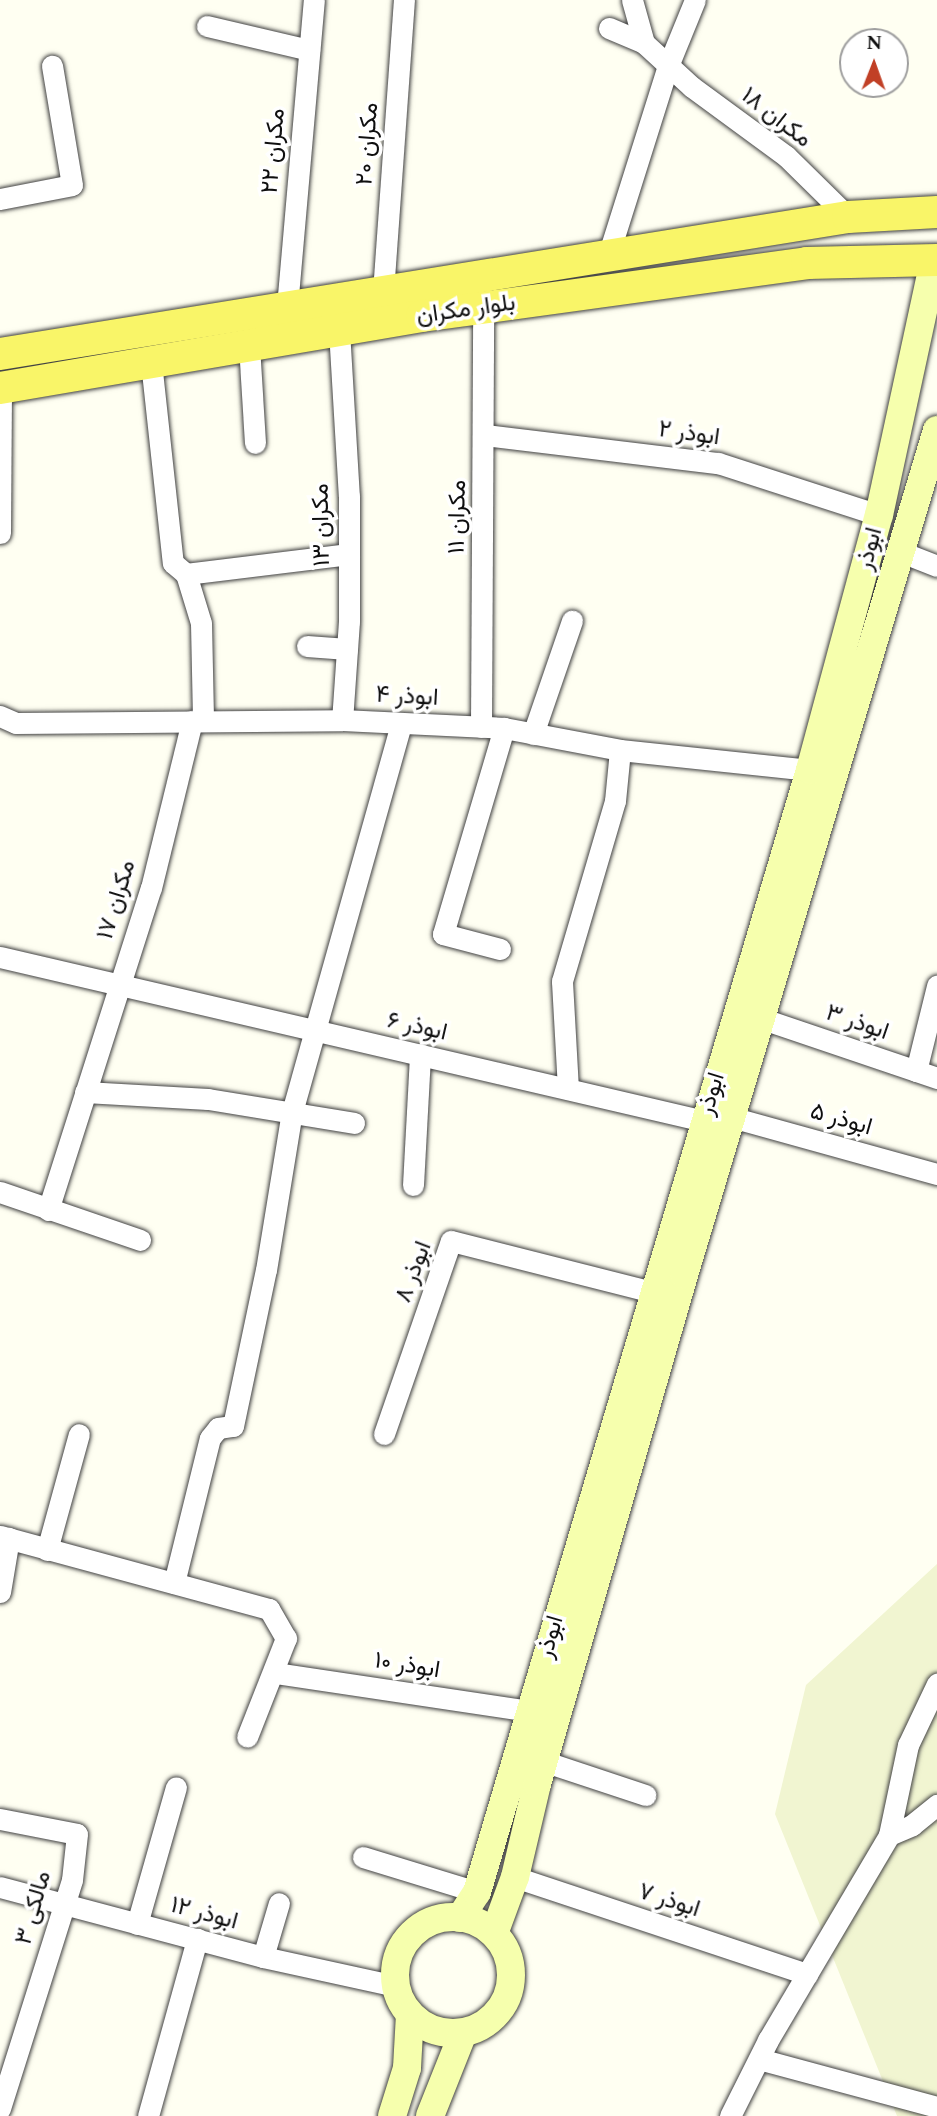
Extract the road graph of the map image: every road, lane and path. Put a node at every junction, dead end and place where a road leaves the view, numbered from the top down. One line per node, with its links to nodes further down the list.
1 (314, 0): 8 (street, مکران ۲۲)
2 (404, 0): 16 (street, مکران ۲۰)
3 (632, 0): 7 (street)
4 (695, 0): 10 (street)
5 (207, 26): 8 (street)
6 (609, 28): 7 (street)
7 (644, 43): 10 (street, مکران ۱۸)
8 (309, 50): 17 (street, مکران ۲۲)
9 (52, 66): 11 (street)
10 (668, 66): 13 (street, مکران ۱۸); 14 (street)
11 (0, 199)
12 (937, 212): 13 (main road)
13 (848, 217): 14 (main road)
14 (608, 256): 16 (main road)
15 (936, 256): 18 (main road, بلوار مکران); 27 (main road, ابوذر)
16 (383, 292): 17 (main road)
17 (287, 307): 21 (main road)
18 (483, 307): 19 (main road, بلوار مکران); 25 (street, مکران ۱۱)
19 (340, 330): 20 (main road, بلوار مکران); 30 (street, مکران ۱۳)
20 (249, 345): 22 (main road, بلوار مکران); 26 (street)
21 (0, 354)
22 (151, 362): 23 (main road, بلوار مکران); 32 (street, مکران ۱۷)
23 (1, 388): 28 (street)
24 (937, 430): 29 (main road, ابوذر)
25 (485, 435): 27 (street, ابوذر ۲); 41 (street, مکران ۱۱)
26 (255, 443)
27 (879, 515): 34 (main road, ابوذر)
28 (0, 533)
29 (899, 551): 31 (street); 34 (main road, ابوذر)
30 (349, 554): 32 (street); 36 (street, مکران ۱۳)
31 (937, 566)
32 (186, 574): 38 (street, مکران ۱۷)
33 (572, 621): 43 (street)
34 (862, 629): 45 (main road, ابوذر); 50 (main road, ابوذر)
35 (307, 646): 36 (street)
36 (347, 649): 39 (street, مکران ۱۳)
37 (0, 716): 38 (street, ابوذر ۴)
38 (197, 720): 39 (street, ابوذر ۴); 48 (street, مکران ۱۷)
39 (342, 720): 40 (street, ابوذر ۴)
40 (401, 724): 41 (street, ابوذر ۴); 51 (street)
41 (481, 727): 42 (street, ابوذر ۴)
42 (503, 728): 43 (street, ابوذر ۴); 46 (street)
43 (533, 734): 44 (street, ابوذر ۴)
44 (620, 750): 45 (street, ابوذر ۴); 55 (street)
45 (810, 770): 58 (main road, ابوذر)
46 (500, 949)
47 (0, 957): 48 (street, ابوذر ۶)
48 (118, 985): 51 (street, ابوذر ۶); 56 (street, مکران ۱۷)
49 (937, 986): 53 (street)
50 (761, 1018): 53 (street, ابوذر ۳); 58 (main road, ابوذر)
51 (316, 1030): 52 (street, ابوذر ۶); 57 (street)
52 (420, 1055): 55 (street, ابوذر ۶); 61 (street)
53 (916, 1071): 54 (street, ابوذر ۳)
54 (937, 1078)
55 (568, 1089): 58 (street, ابوذر ۶)
56 (85, 1092): 57 (street); 63 (street, مکران ۱۷)
57 (292, 1112): 59 (street); 70 (street)
58 (718, 1119): 60 (street, ابوذر ۵); 65 (main road, ابوذر); 76 (main road, ابوذر)
59 (354, 1123)
60 (937, 1174)
61 (413, 1185)
62 (0, 1192): 63 (street)
63 (48, 1210): 64 (street)
64 (140, 1240)
65 (652, 1292): 67 (street, ابوذر ۸); 74 (main road, ابوذر)
66 (79, 1434): 69 (street)
67 (384, 1434)
68 (4, 1537): 69 (street); 71 (street)
69 (47, 1550): 70 (street)
70 (174, 1583): 72 (street)
71 (0, 1592)
72 (275, 1673): 74 (street, ابوذر ۱۰); 75 (street)
73 (937, 1684): 81 (street)
74 (530, 1711): 85 (main road, ابوذر)
75 (247, 1737)
76 (543, 1761): 78 (street); 83 (main road, ابوذر)
77 (176, 1787): 89 (street)
78 (645, 1795)
79 (937, 1805): 81 (street)
80 (0, 1819): 87 (street, مالکی ۳)
81 (889, 1835): 93 (street)
82 (363, 1857): 85 (street)
83 (515, 1877): 90 (main road, ابوذر); 93 (street, ابوذر ۷)
84 (0, 1887): 87 (street, ابوذر ۱۲)
85 (477, 1892): 88 (main road, ابوذر)
86 (279, 1903): 92 (street)
87 (64, 1905): 89 (street, ابوذر ۱۲); 99 (street, مالکی ۳)
88 (460, 1918): 90 (main road); 94 (main road)
89 (137, 1924): 91 (street, ابوذر ۱۲)
90 (494, 1934): 96 (main road)
91 (197, 1939): 92 (street, ابوذر ۱۲); 100 (street)
92 (263, 1957): 94 (street, ابوذر ۱۲)
93 (807, 1974): 97 (street)
94 (396, 1986): 95 (main road)
95 (410, 2015): 96 (main road); 101 (main road)
96 (463, 2033): 102 (main road)
97 (759, 2059): 98 (street); 103 (street)
98 (937, 2106)
99 (0, 2109)
100 (148, 2116)
101 (392, 2116)
102 (430, 2116)
103 (730, 2116)

